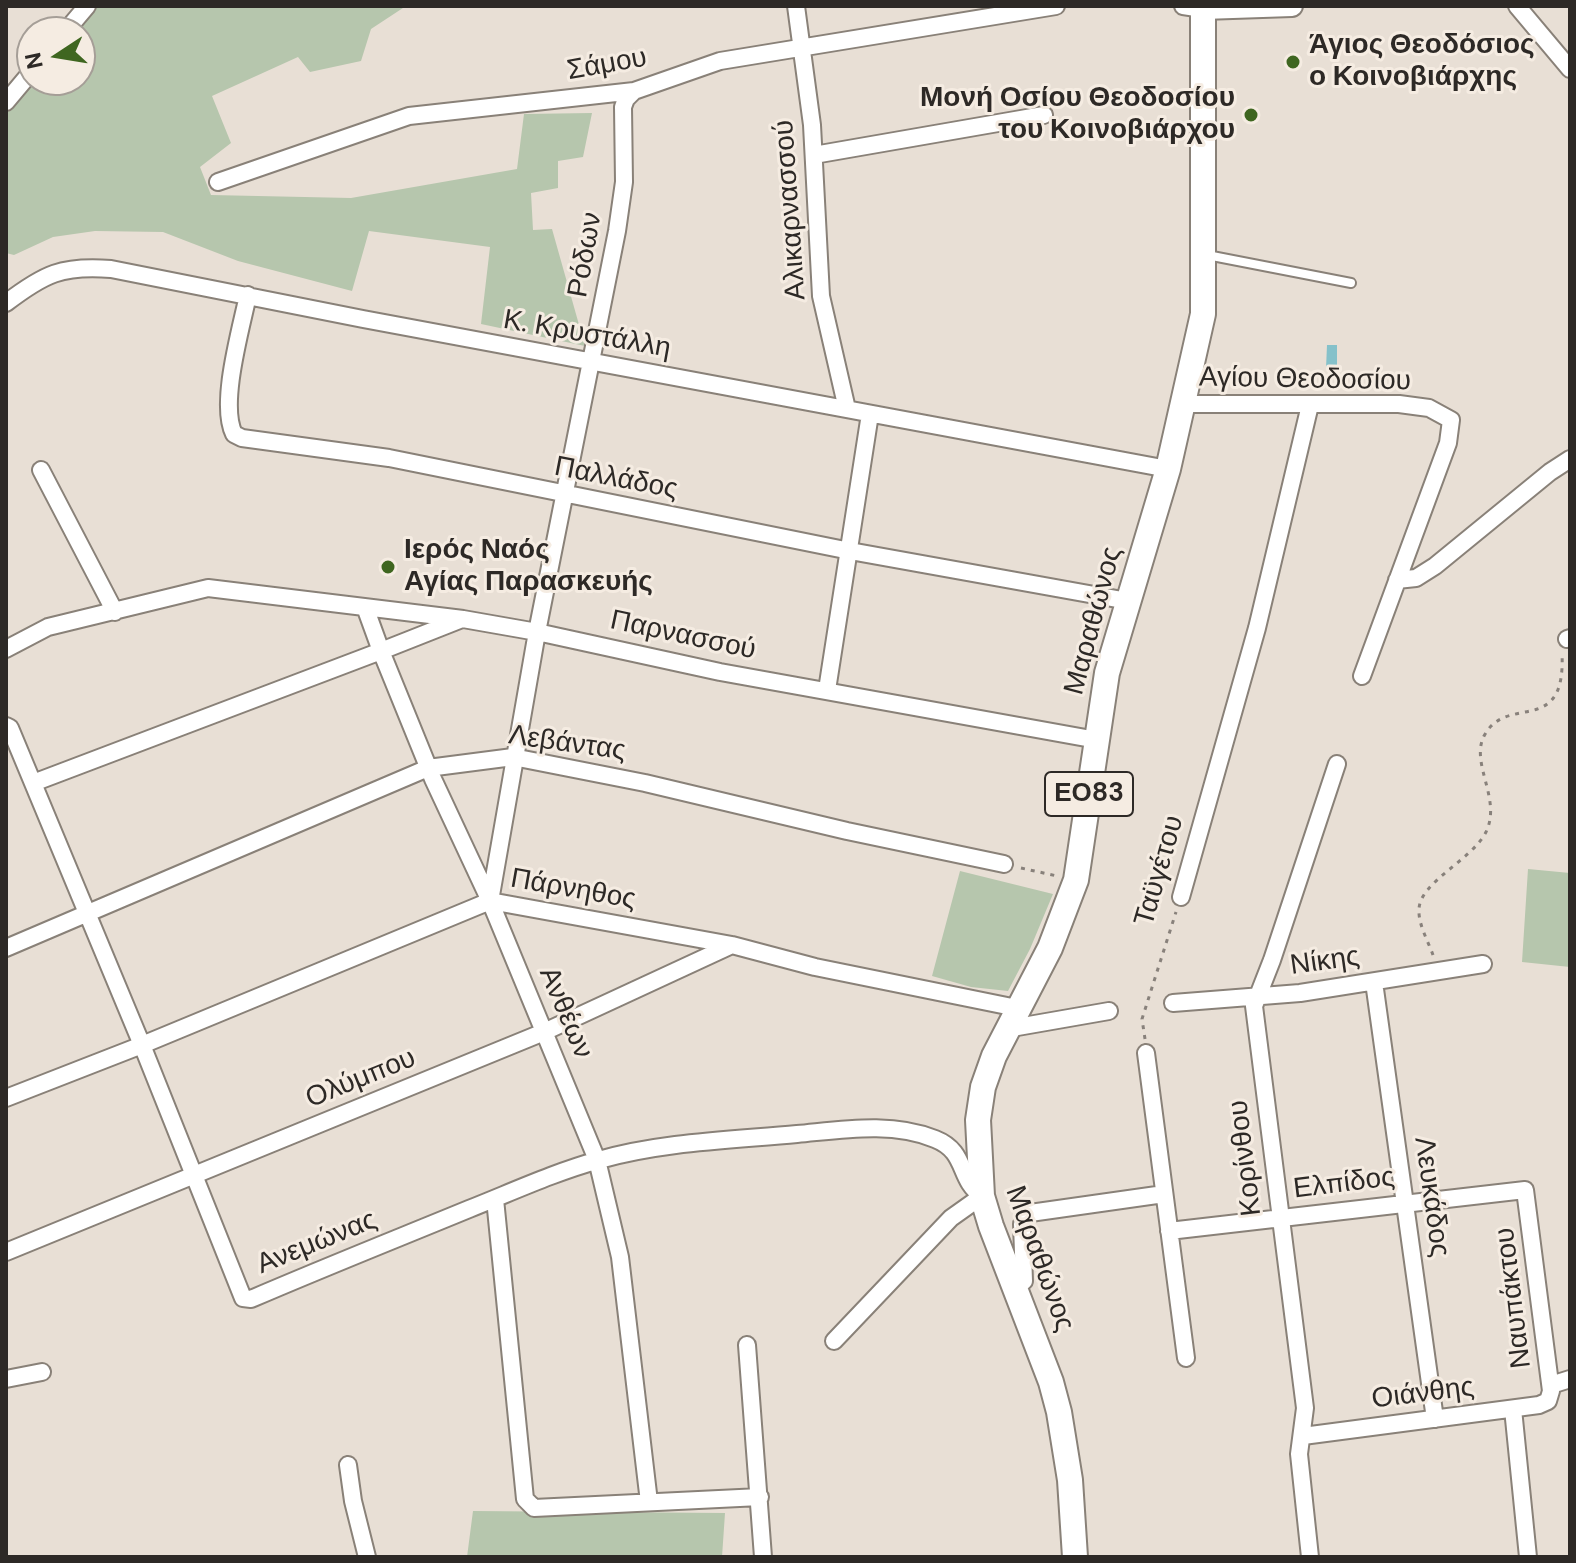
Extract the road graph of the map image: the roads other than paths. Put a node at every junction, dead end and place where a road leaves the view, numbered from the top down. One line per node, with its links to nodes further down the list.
1 (796, 6): 6 (street, Αλικαρνασσού)
2 (1056, 6): 6 (street, Σάμου)
3 (1292, 6): 5 (street)
4 (1517, 6): 7 (street)
5 (1196, 7): 12 (main road, Μαραθώνος / ΕΟ83)
6 (803, 48): 8 (street, Σάμου); 10 (street, Αλικαρνασσού)
7 (1570, 69)
8 (634, 91): 11 (street, Σάμου); 16 (street, Ρόδων)
9 (1044, 115): 10 (street)
10 (814, 155): 19 (street, Αλικαρνασσού)
11 (218, 182)
12 (1202, 254): 13 (lane); 17 (main road, Μαραθώνος / ΕΟ83)
13 (1351, 283)
14 (248, 295): 15 (street, Κ. Κρυστάλλη); 16 (street, Κ. Κρυστάλλη); 24 (street, Παλλάδος)
15 (6, 303)
16 (593, 362): 19 (street, Κ. Κρυστάλλη); 24 (street, Ρόδων)
17 (1181, 404): 18 (street, Αγίου Θεοδοσίου); 22 (main road, Μαραθώνος / ΕΟ83)
18 (1310, 405): 26 (street, Αγίου Θεοδοσίου); 43 (street, Ταϋγέτου)
19 (847, 409): 20 (street, Κ. Κρυστάλλη)
20 (870, 414): 22 (street, Κ. Κρυστάλλη); 25 (street)
21 (1570, 459): 26 (street)
22 (1168, 469): 27 (main road, Μαραθώνος / ΕΟ83)
23 (41, 470): 29 (street)
24 (566, 495): 25 (street, Παλλάδος); 31 (street, Ρόδων)
25 (850, 551): 27 (street, Παλλάδος); 35 (street)
26 (1397, 580): 34 (street)
27 (1128, 601): 37 (main road, Μαραθώνος / ΕΟ83)
28 (365, 607): 29 (street, Παρνασσού); 30 (street, Παρνασσού); 33 (street, Ανθέων)
29 (115, 612): 32 (street)
30 (463, 619): 31 (street, Παρνασσού); 33 (street)
31 (537, 632): 35 (street, Παρνασσού); 38 (street, Ρόδων)
32 (6, 649)
33 (381, 651): 40 (street, Ανθέων); 41 (street)
34 (1362, 676)
35 (827, 690): 37 (street, Παρνασσού)
36 (6, 726): 41 (street, Ανεμώνας)
37 (1097, 740): 53 (main road, Μαραθώνος / ΕΟ83)
38 (513, 757): 40 (street, Λεβάντας); 42 (street, Λεβάντας); 44 (street, Ρόδων)
39 (1337, 764): 50 (street, Κορίνθου)
40 (428, 768): 44 (street, Ανθέων); 45 (street, Λεβάντας)
41 (33, 783): 45 (street, Ανεμώνας)
42 (1004, 864)
43 (1181, 897)
44 (490, 901): 46 (street, Πάρνηθος); 54 (street, Ανθέων); 55 (street, Πάρνηθος)
45 (87, 915): 47 (street, Λεβάντας); 55 (street, Ανεμώνας)
46 (732, 945): 53 (street, Πάρνηθος); 54 (street, Ολύμπου)
47 (6, 948)
48 (1483, 964): 49 (street, Νίκης)
49 (1374, 982): 50 (street, Νίκης); 64 (street, Λευκάδος)
50 (1256, 997): 51 (street, Νίκης); 65 (street, Κορίνθου)
51 (1173, 1003)
52 (1109, 1011): 53 (street)
53 (1012, 1019): 62 (main road, Μαραθώνος / ΕΟ83)
54 (544, 1032): 58 (street, Ανθέων); 59 (street, Ολύμπου)
55 (142, 1045): 57 (street, Πάρνηθος); 59 (street, Ανεμώνας)
56 (1146, 1053): 61 (street)
57 (6, 1098)
58 (597, 1160): 62 (street, Ανεμώνας); 63 (street, Ανεμώνας); 81 (street, Ανθέων)
59 (194, 1175): 63 (street, Ανεμώνας); 67 (street, Ολύμπου)
60 (1525, 1190): 64 (street, Ελπίδος); 75 (street, Ναυπάκτου)
61 (1164, 1194): 66 (street); 68 (street)
62 (982, 1196): 68 (main road, Μαραθώνος / ΕΟ83); 69 (street)
63 (495, 1199): 81 (street)
64 (1406, 1203): 65 (street, Ελπίδος); 77 (street, Λευκάδος)
65 (1279, 1218): 66 (street, Ελπίδος); 78 (street, Κορίνθου)
66 (1169, 1231): 71 (street)
67 (6, 1252)
68 (1015, 1287): 84 (main road, Μαραθώνος / ΕΟ83)
69 (834, 1341)
70 (747, 1345): 80 (street)
71 (1186, 1358)
72 (42, 1372): 73 (street)
73 (6, 1379)
74 (1570, 1379): 75 (street, Οιάνθης)
75 (1549, 1393): 76 (street, Οιάνθης)
76 (1513, 1409): 77 (street, Οιάνθης); 86 (street, Ναυπάκτου)
77 (1435, 1419): 78 (street, Οιάνθης)
78 (1303, 1436): 85 (street, Κορίνθου)
79 (348, 1465): 82 (street)
80 (760, 1497): 81 (street); 83 (street)
81 (649, 1502)
82 (367, 1557)
83 (763, 1557)
84 (1075, 1557)
85 (1310, 1557)
86 (1528, 1557)

